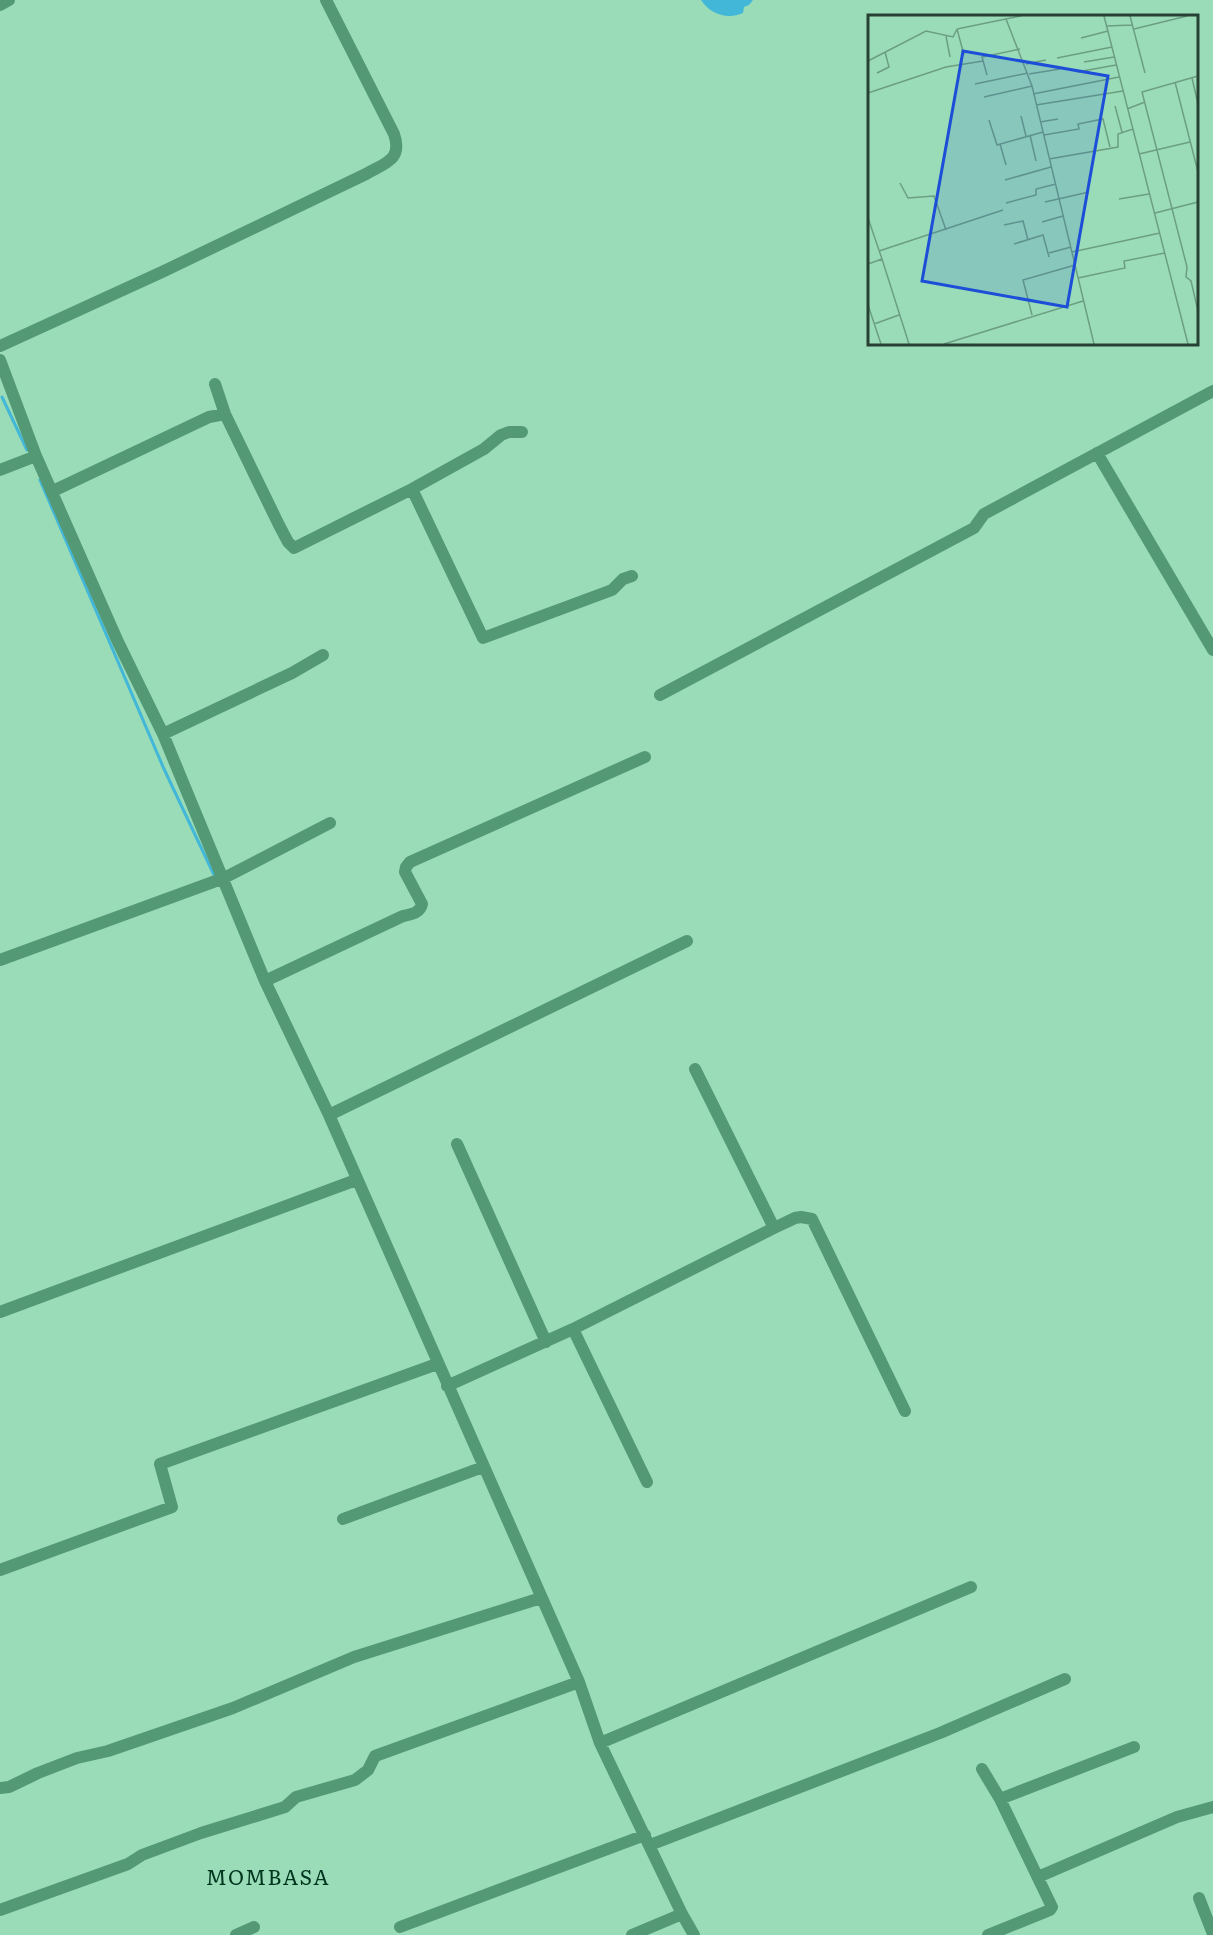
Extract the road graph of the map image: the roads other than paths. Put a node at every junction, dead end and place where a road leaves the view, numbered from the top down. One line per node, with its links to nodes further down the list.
1 (9, 0): 3 (street)
2 (326, 0): 4 (street)
3 (0, 5)
4 (0, 346)
5 (0, 360): 11 (street)
6 (215, 384): 8 (street)
7 (1213, 391): 10 (street)
8 (225, 414): 13 (street); 14 (street)
9 (522, 432): 13 (street)
10 (1097, 453): 16 (street); 18 (street)
11 (36, 456): 12 (street); 14 (street)
12 (0, 470)
13 (412, 489): 15 (street)
14 (52, 491): 19 (street)
15 (632, 576)
16 (1213, 650)
17 (323, 655): 19 (street)
18 (660, 694)
19 (163, 734): 22 (street)
20 (645, 757): 25 (street)
21 (330, 823): 22 (street)
22 (225, 878): 24 (street); 25 (street)
23 (687, 941): 27 (street)
24 (0, 960)
25 (265, 981): 27 (street)
26 (695, 1070): 30 (street)
27 (329, 1115): 29 (street)
28 (457, 1144): 33 (street)
29 (356, 1180): 31 (street); 34 (street)
30 (774, 1228): 32 (street); 36 (street)
31 (0, 1312)
32 (573, 1329): 33 (street); 38 (street)
33 (546, 1342): 35 (street)
34 (437, 1364): 35 (street); 40 (street)
35 (447, 1386): 37 (street)
36 (905, 1411)
37 (483, 1467): 39 (street); 42 (street)
38 (647, 1482)
39 (343, 1519)
40 (0, 1570)
41 (971, 1587): 45 (street)
42 (541, 1598): 44 (street); 48 (street)
43 (1065, 1679): 51 (street)
44 (579, 1682): 45 (street); 54 (street)
45 (600, 1743): 51 (street)
46 (1134, 1747): 49 (street)
47 (982, 1769): 49 (street)
48 (0, 1788)
49 (1000, 1799): 52 (street)
50 (1213, 1807): 52 (street)
51 (647, 1840): 55 (street); 57 (street)
52 (1038, 1877): 62 (street)
53 (1199, 1898): 58 (street)
54 (0, 1910)
55 (682, 1914): 60 (street); 61 (street)
56 (254, 1927): 59 (street)
57 (400, 1927)
58 (1213, 1934)
59 (236, 1935)
60 (632, 1935)
61 (694, 1935)
62 (988, 1935)

